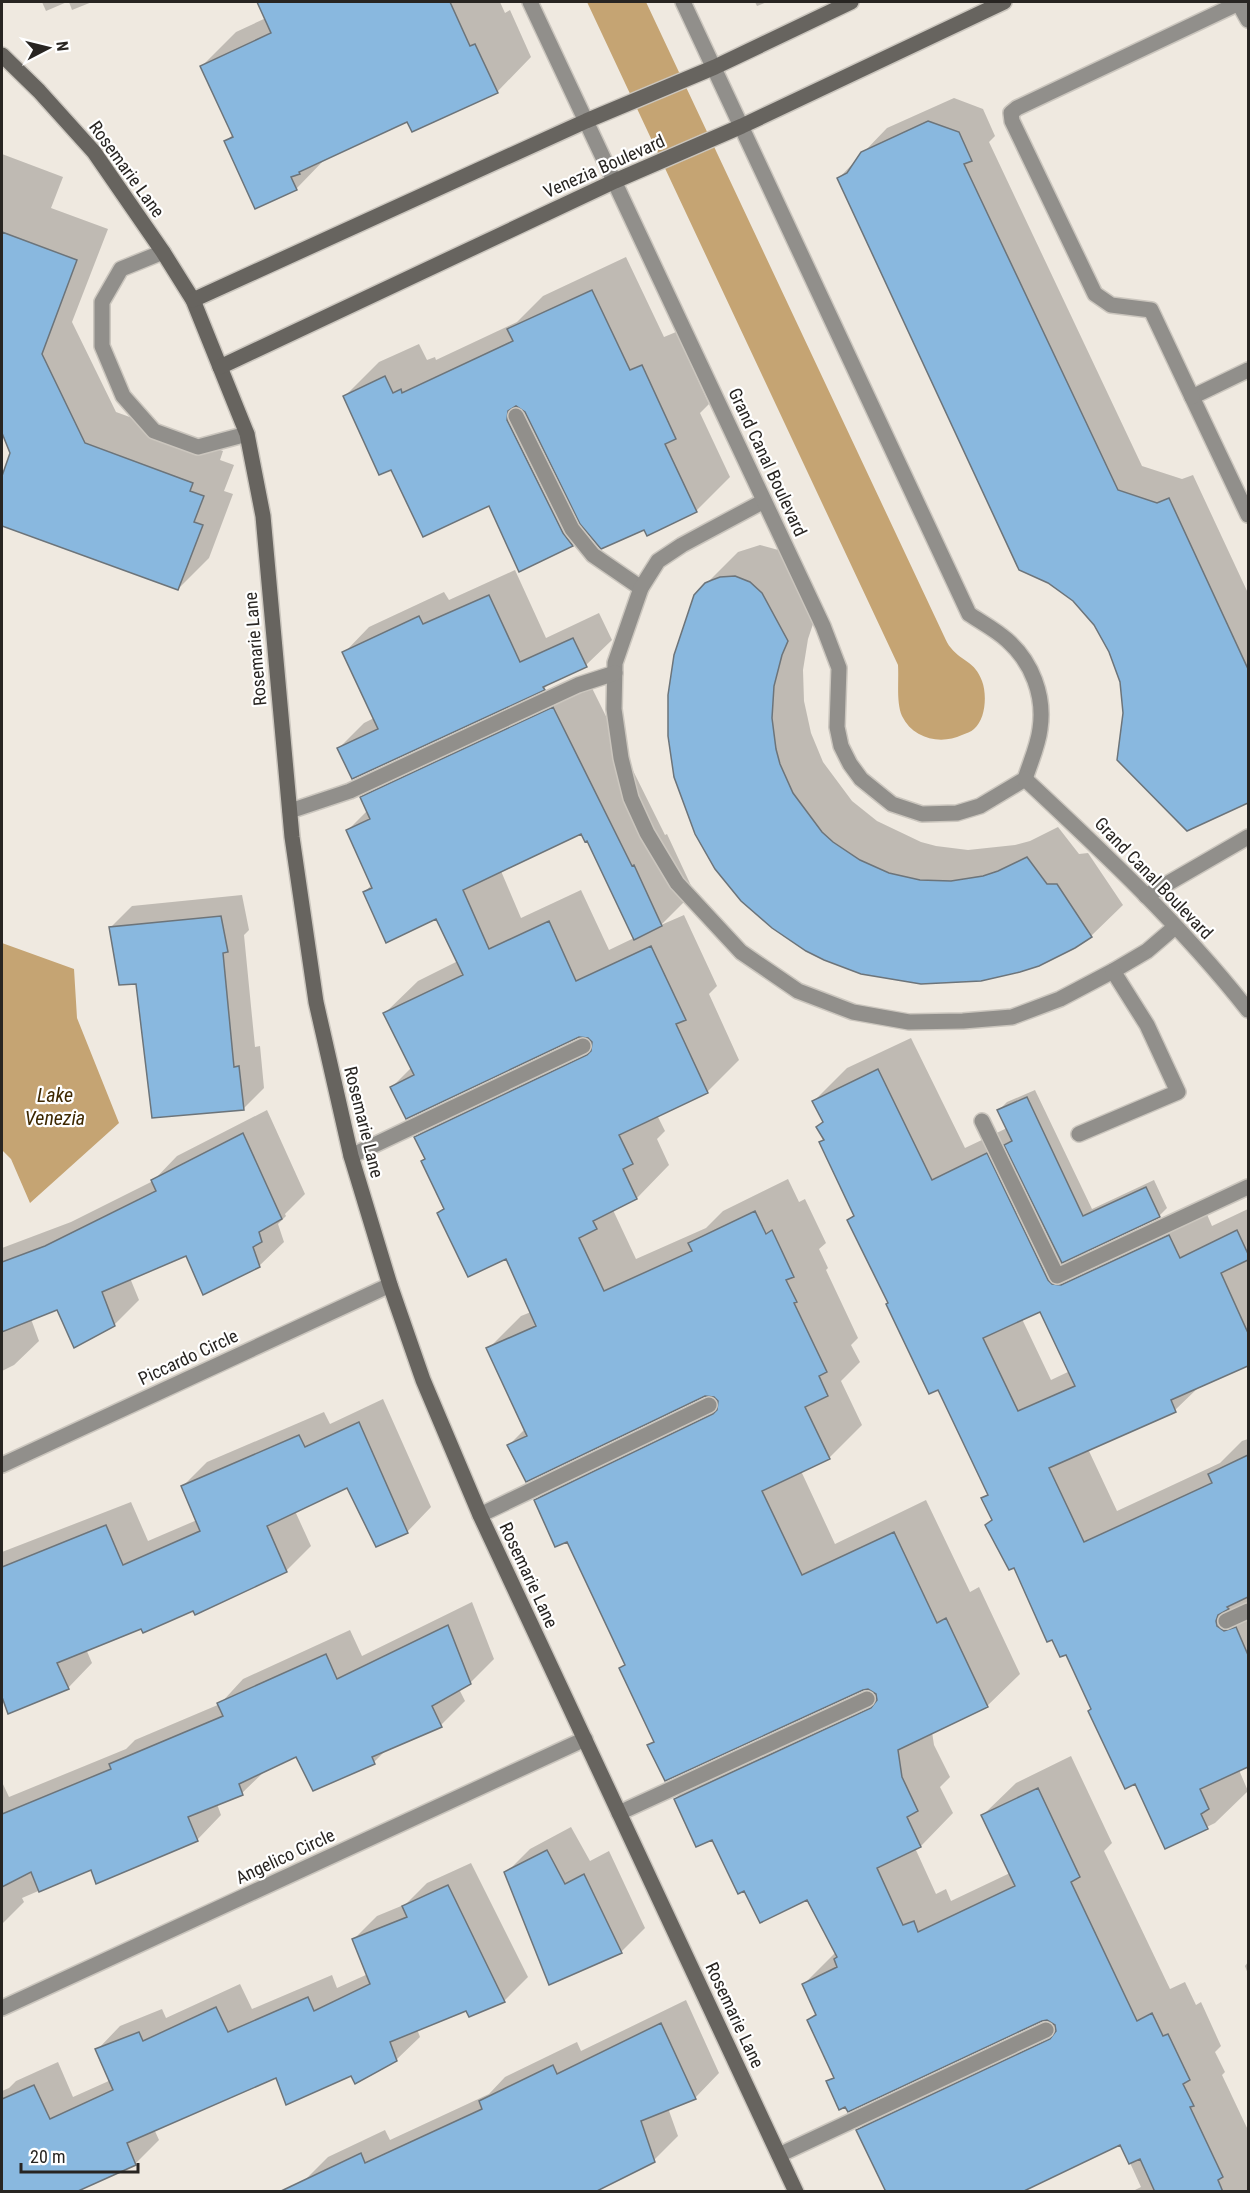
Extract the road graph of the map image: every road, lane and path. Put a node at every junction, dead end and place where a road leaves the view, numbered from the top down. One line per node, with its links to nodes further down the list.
1 (530, 2): 9 (street, Grand Canal Boulevard)
2 (683, 2): 8 (street)
3 (851, 2): 8 (street)
4 (1004, 2): 10 (street, Venezia Boulevard)
5 (1238, 2): 6 (street); 16 (street)
6 (1248, 20)
7 (2, 55): 12 (street, Rosemarie Lane)
8 (715, 67): 9 (street); 10 (street)
9 (586, 121): 11 (street, Grand Canal Boulevard); 13 (street)
10 (742, 126): 11 (street, Venezia Boulevard); 23 (street)
11 (615, 181): 14 (street, Venezia Boulevard); 19 (street, Grand Canal Boulevard)
12 (163, 252): 13 (street, Rosemarie Lane); 18 (street)
13 (193, 300): 14 (street, Rosemarie Lane)
14 (220, 367): 18 (street, Rosemarie Lane)
15 (1248, 370): 16 (street)
16 (1192, 398): 20 (street)
17 (516, 416): 21 (street)
18 (246, 434): 24 (street, Rosemarie Lane)
19 (764, 501): 21 (street); 23 (street, Grand Canal Boulevard)
20 (1248, 515)
21 (641, 588): 22 (street)
22 (615, 673): 24 (street); 28 (street)
23 (1025, 779): 26 (street, Grand Canal Boulevard)
24 (290, 811): 33 (street, Rosemarie Lane)
25 (1248, 837): 26 (street)
26 (1146, 896): 27 (street, Grand Canal Boulevard)
27 (1175, 927): 28 (street); 29 (street, Grand Canal Boulevard)
28 (1113, 971): 32 (street)
29 (1248, 1010)
30 (584, 1046): 33 (street)
31 (982, 1120): 34 (street)
32 (1079, 1134)
33 (351, 1156): 35 (street, Rosemarie Lane)
34 (1248, 1187)
35 (390, 1286): 37 (street, Piccardo Circle); 38 (street, Rosemarie Lane)
36 (709, 1405): 38 (street)
37 (2, 1465)
38 (480, 1515): 42 (street, Rosemarie Lane)
39 (1248, 1611): 40 (street)
40 (1227, 1621)
41 (867, 1699): 43 (street)
42 (585, 1739): 43 (street, Rosemarie Lane); 44 (street, Angelico Circle)
43 (619, 1813): 46 (street, Rosemarie Lane)
44 (2, 2007)
45 (1046, 2030): 46 (street)
46 (779, 2155): 47 (street, Rosemarie Lane)
47 (794, 2191)

